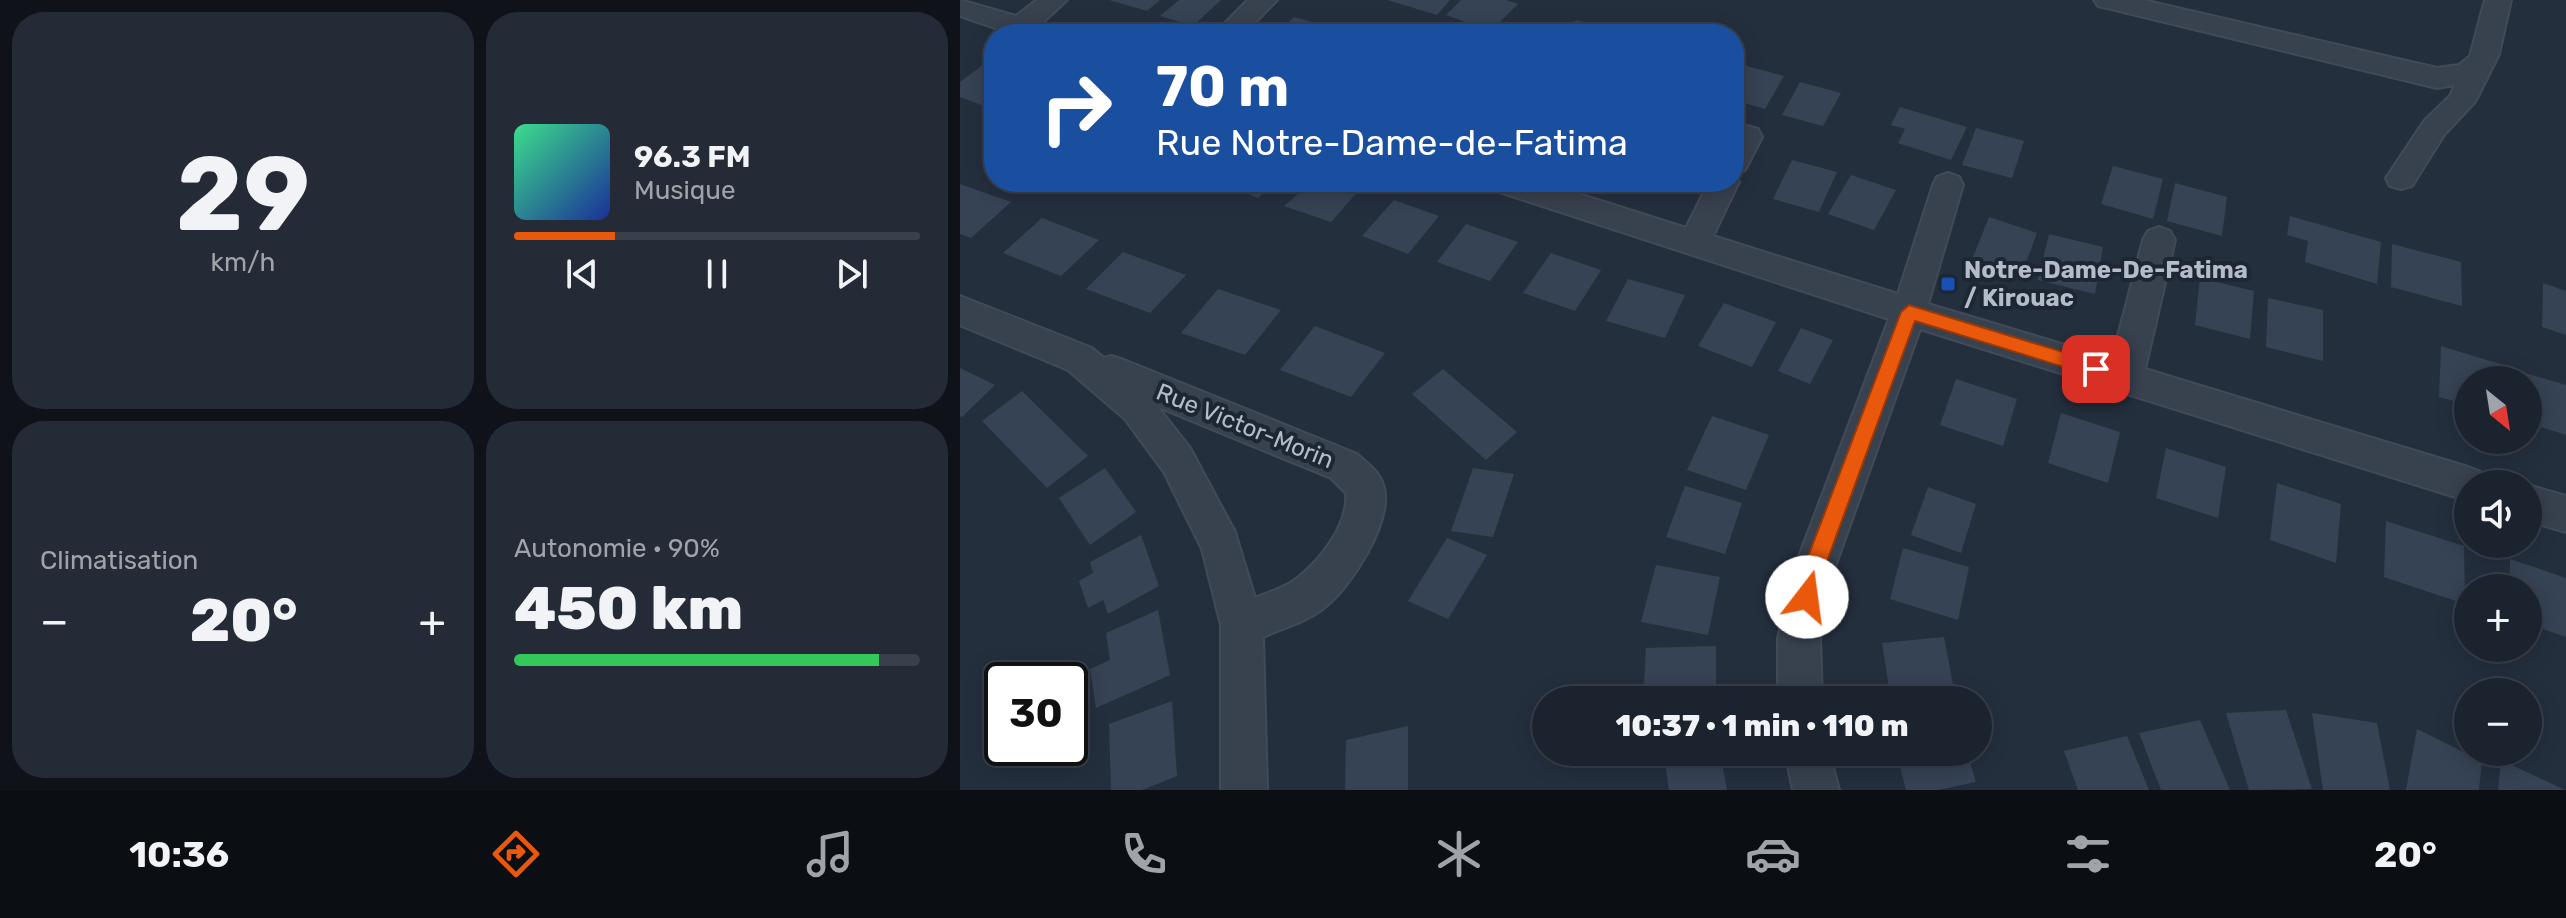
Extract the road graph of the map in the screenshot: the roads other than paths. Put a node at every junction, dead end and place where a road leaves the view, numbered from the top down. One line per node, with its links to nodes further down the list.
1 (1054, 0): 7 (street)
2 (1264, 0): 8 (street)
3 (2107, 0): 9 (street)
4 (2498, 0): 9 (street)
5 (960, 7): 6 (street)
6 (1013, 24)
7 (1036, 24)
8 (1239, 24)
9 (2478, 69): 10 (street)
10 (2401, 178)
11 (1948, 185): 17 (street)
12 (1535, 192): 15 (street)
13 (1719, 192): 15 (street)
14 (2159, 240): 19 (street)
15 (1694, 243): 17 (street)
16 (960, 310): 18 (street, Rue Victor-Morin)
17 (1909, 312): 19 (street); 24 (street)
18 (1080, 359): 23 (street, Rue Victor-Morin); 23 (street, Rue Victor-Morin)
19 (2125, 378): 20 (street)
20 (2454, 480)
21 (2542, 507): 22 (street)
22 (2566, 514)
23 (1242, 625): 26 (street)
24 (1800, 686)
25 (1810, 766): 27 (street)
26 (1244, 790)
27 (1816, 790)

